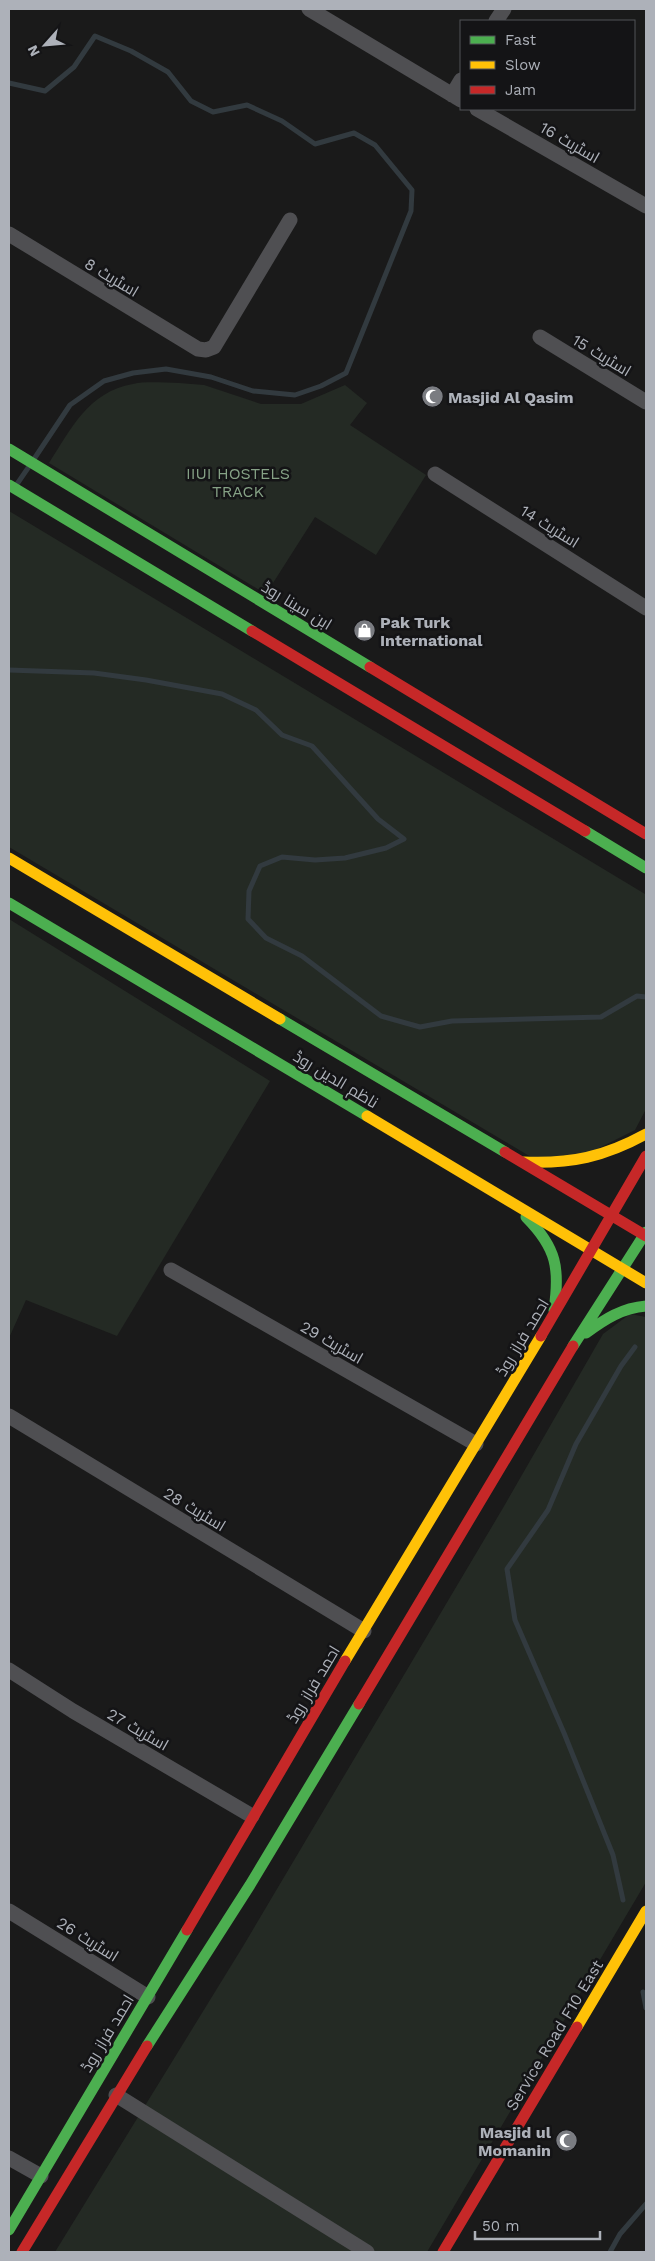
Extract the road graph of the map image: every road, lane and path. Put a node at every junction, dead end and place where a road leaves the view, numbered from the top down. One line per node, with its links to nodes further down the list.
1 (309, 9): 5 (street)
2 (504, 9): 3 (street)
3 (497, 20)
4 (460, 84): 5 (street)
5 (457, 97)
6 (479, 110): 7 (street, اسٹریٹ 16)
7 (646, 206)
8 (290, 220): 9 (street, اسٹریٹ 8)
9 (9, 234)
10 (540, 337): 11 (street, اسٹریٹ 15)
11 (646, 402)
12 (9, 449): 15 (main road, ابن سینا روڈ)
13 (435, 474): 16 (street, اسٹریٹ 14)
14 (9, 485): 17 (main road)
15 (254, 607): 17 (main road); 18 (main road, ابن سینا روڈ)
16 (646, 608)
17 (242, 626): 20 (main road)
18 (646, 834)
19 (9, 858): 24 (main road, ناظم الدین روڈ)
20 (646, 868)
21 (9, 903): 25 (main road, ناظم الدین روڈ)
22 (646, 1134): 24 (main road)
23 (646, 1156): 26 (main road, احمد فراز روڈ)
24 (522, 1162): 26 (main road, ناظم الدین روڈ)
25 (504, 1198): 28 (main road, ناظم الدین روڈ); 33 (main road)
26 (612, 1216): 27 (main road, ناظم الدین روڈ); 28 (main road, احمد فراز روڈ)
27 (646, 1234): 29 (main road)
28 (593, 1250): 29 (main road, ناظم الدین روڈ); 33 (main road, احمد فراز روڈ)
29 (623, 1269): 31 (main road, ناظم الدین روڈ); 34 (main road)
30 (171, 1270): 36 (street, اسٹریٹ 29)
31 (646, 1283)
32 (646, 1306): 34 (main road)
33 (552, 1317): 36 (main road, احمد فراز روڈ)
34 (577, 1340): 43 (main road)
35 (9, 1416): 37 (street, اسٹریٹ 28)
36 (476, 1444): 37 (main road, احمد فراز روڈ)
37 (364, 1631): 39 (main road, احمد فراز روڈ)
38 (9, 1670): 39 (street, اسٹریٹ 27)
39 (252, 1816): 42 (main road, احمد فراز روڈ)
40 (9, 1911): 42 (street, اسٹریٹ 26)
41 (646, 1911): 51 (main road, Service Road F10 East)
42 (148, 1996): 44 (main road, احمد فراز روڈ)
43 (116, 2095): 45 (main road); 50 (street)
44 (69, 2128): 45 (main road); 47 (main road, احمد فراز روڈ)
45 (89, 2140): 49 (main road)
46 (9, 2158): 47 (street)
47 (41, 2176): 48 (main road, احمد فراز روڈ)
48 (9, 2230)
49 (22, 2252)
50 (367, 2252)
51 (443, 2252)

